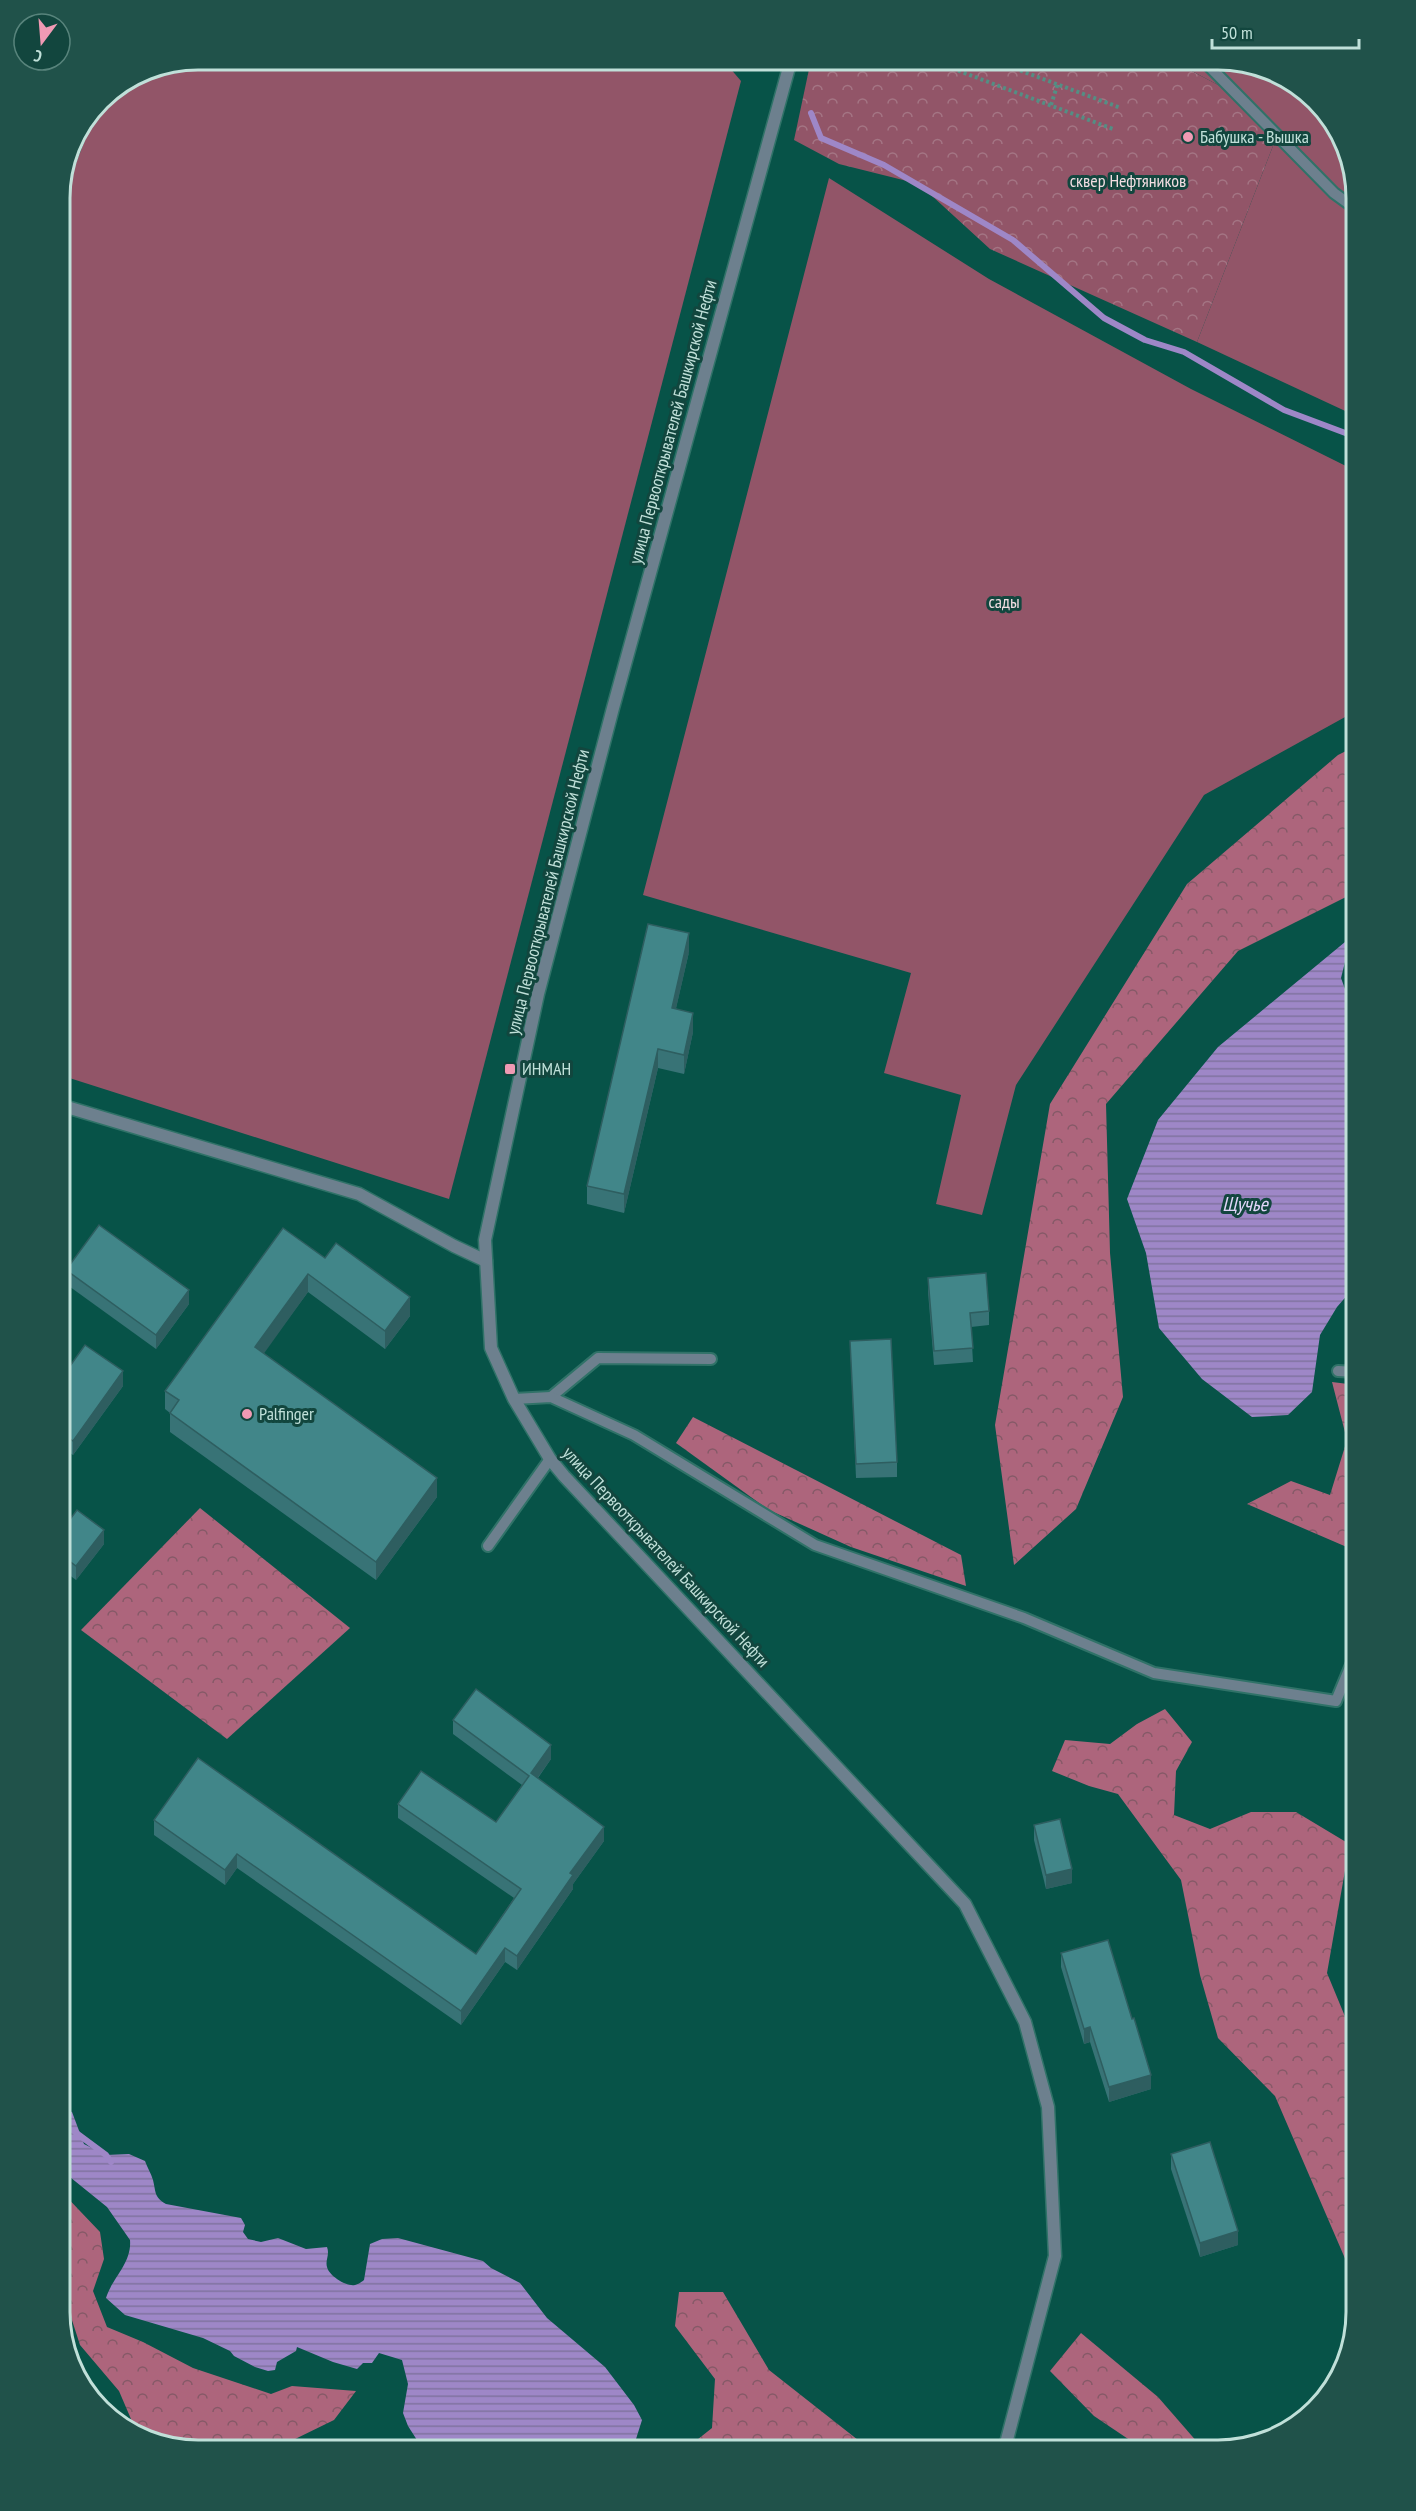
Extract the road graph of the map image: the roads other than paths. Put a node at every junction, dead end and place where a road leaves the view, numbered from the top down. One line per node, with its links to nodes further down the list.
1 (788, 71): 5 (street, улица Первооткрывателей Башкирской Нефти)
2 (1214, 71): 3 (lane)
3 (1346, 202)
4 (71, 1108): 5 (street)
5 (486, 1261): 10 (street, улица Первооткрывателей Башкирской Нефти)
6 (711, 1359): 9 (lane)
7 (1338, 1371): 8 (lane)
8 (1346, 1371)
9 (551, 1398): 10 (lane); 13 (lane)
10 (514, 1399): 11 (street, улица Первооткрывателей Башкирской Нефти)
11 (550, 1459): 12 (lane); 14 (street, улица Первооткрывателей Башкирской Нефти)
12 (488, 1546)
13 (1346, 1677)
14 (1008, 2440)

